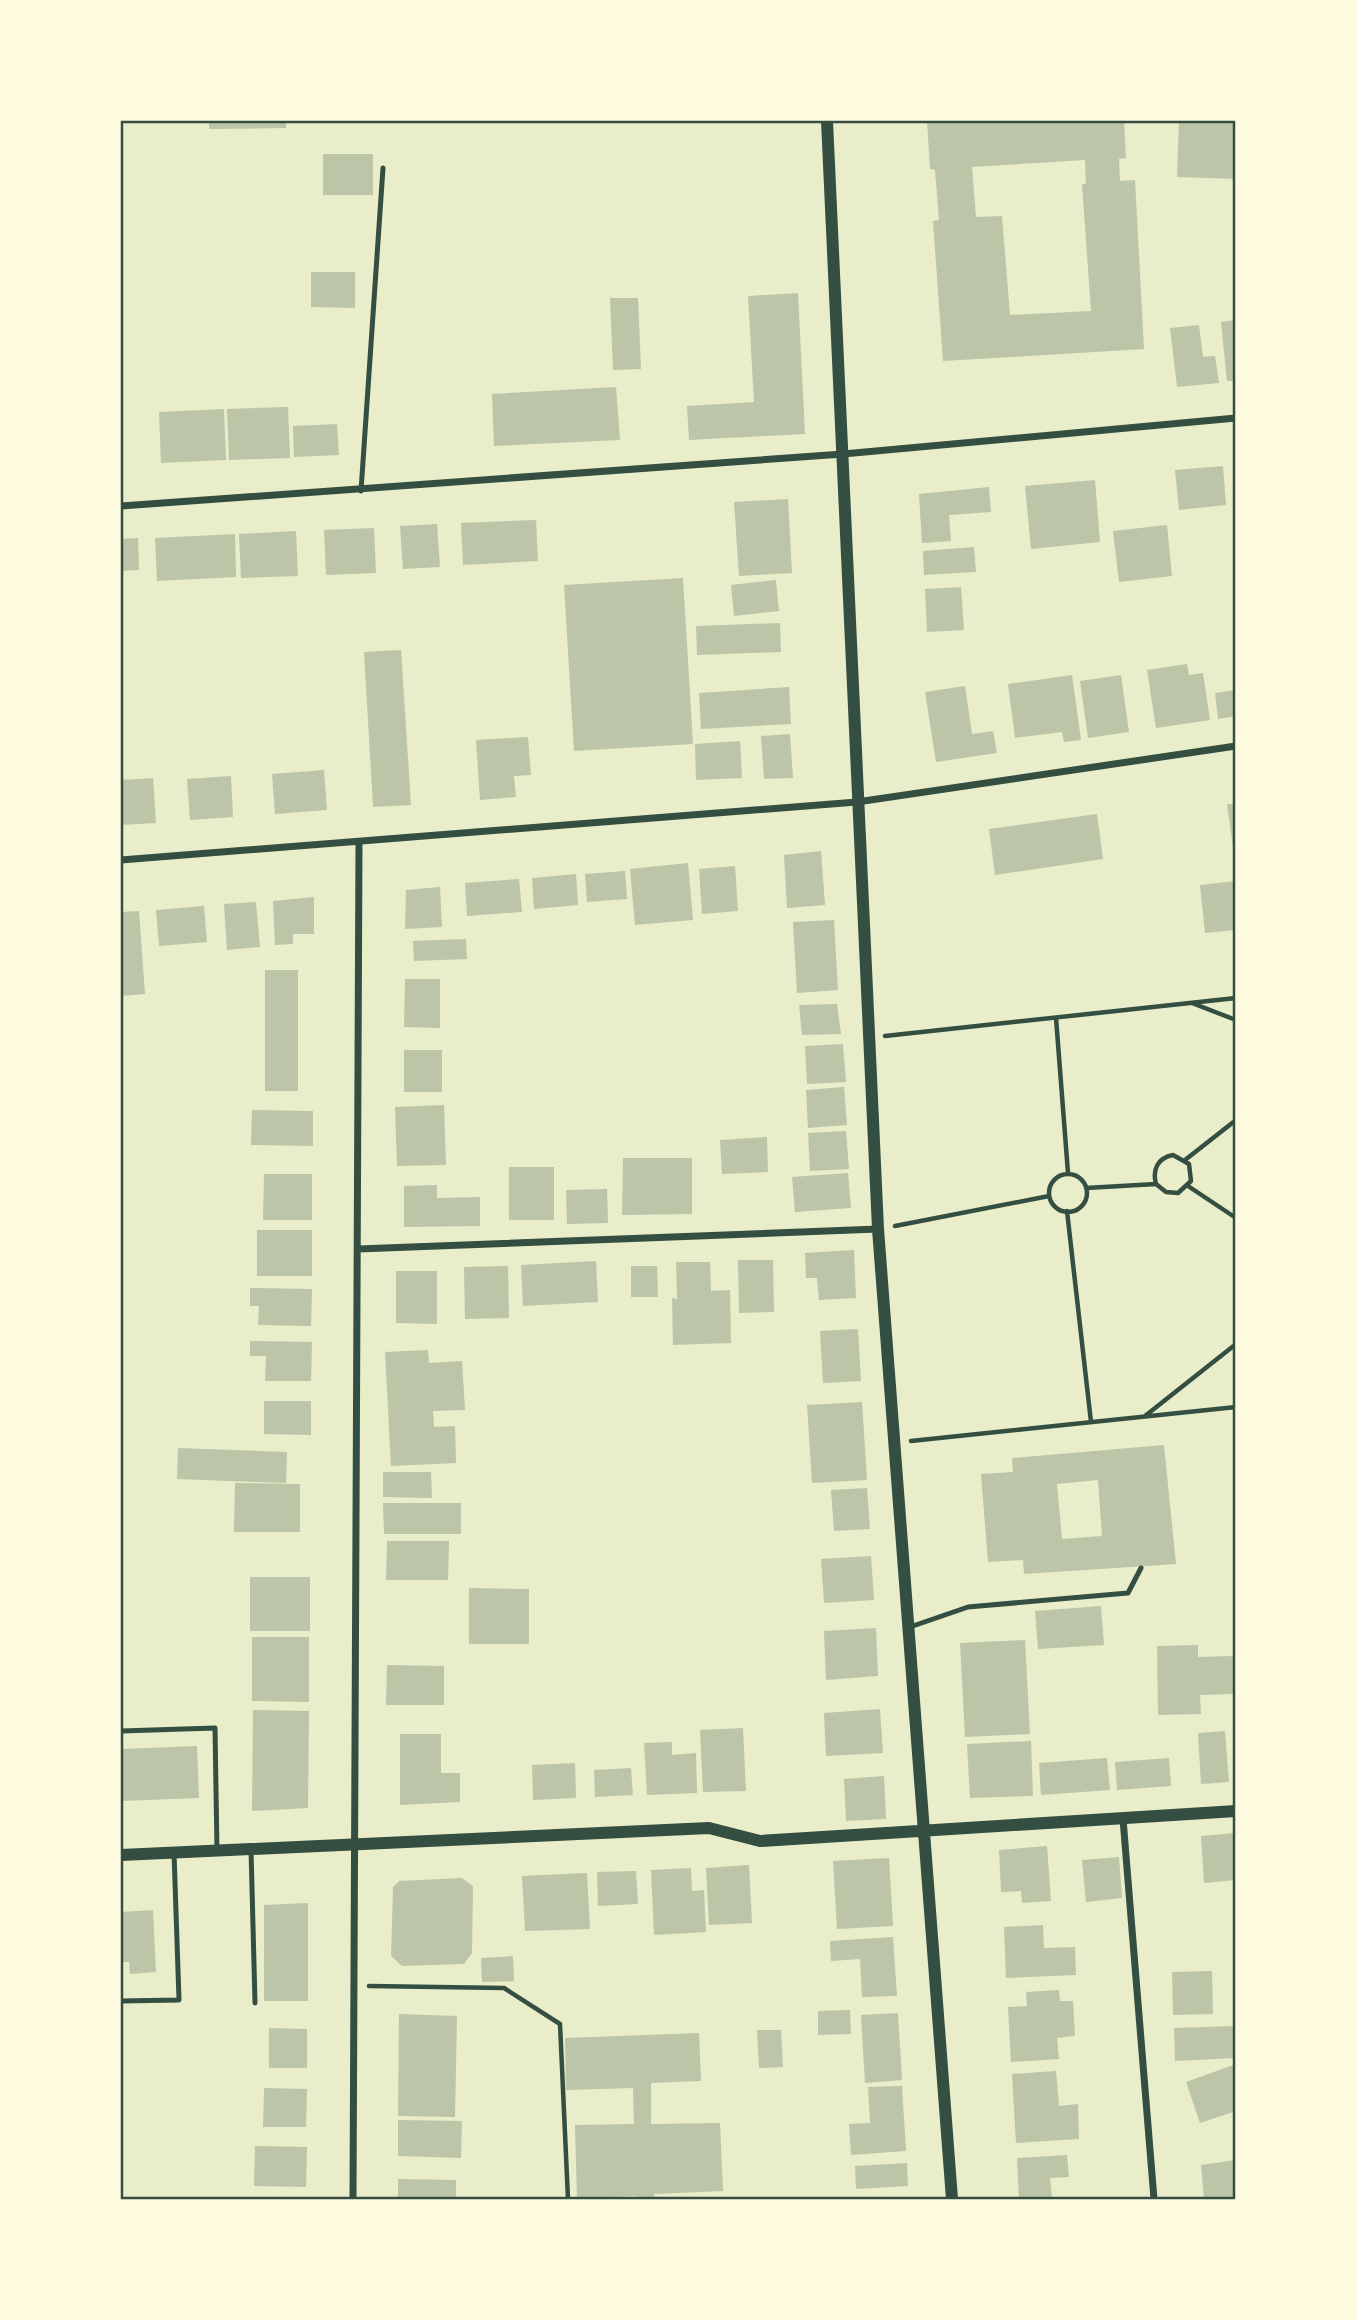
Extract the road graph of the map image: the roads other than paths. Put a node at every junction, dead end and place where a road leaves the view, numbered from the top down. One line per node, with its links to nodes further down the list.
1 (827, 121): 4 (street)
2 (383, 168): 5 (lane)
3 (1236, 418): 4 (street)
4 (843, 454): 5 (street); 8 (street)
5 (361, 491): 6 (street)
6 (121, 506)
7 (1236, 746): 8 (street)
8 (857, 802): 9 (street); 11 (street)
9 (359, 842): 10 (street); 12 (street)
10 (121, 860)
11 (878, 1229): 12 (street); 14 (street)
12 (358, 1249): 19 (street)
13 (1141, 1568): 14 (lane)
14 (906, 1628): 18 (street)
15 (121, 1731): 21 (lane)
16 (1236, 1811): 17 (street)
17 (1123, 1819): 18 (street); 28 (street)
18 (923, 1828): 19 (street); 27 (street)
19 (355, 1845): 20 (street); 26 (street)
20 (251, 1849): 21 (street); 25 (lane)
21 (217, 1851): 22 (street)
22 (174, 1853): 23 (street); 24 (lane)
23 (121, 1855)
24 (121, 2001)
25 (255, 2003)
26 (353, 2199)
27 (952, 2199)
28 (1154, 2199)

